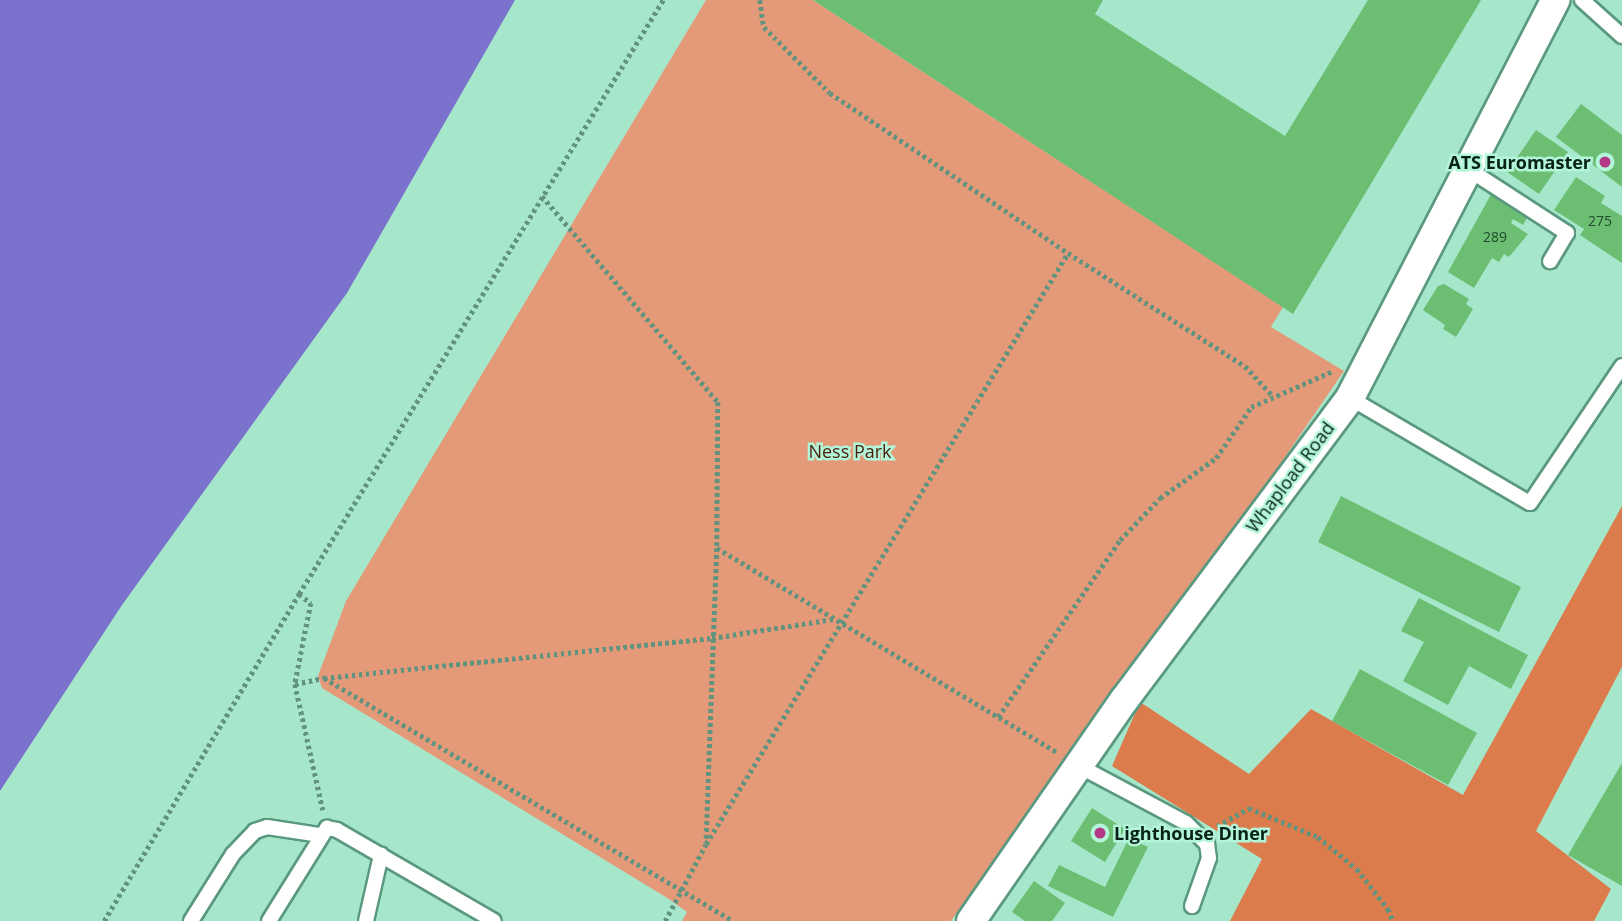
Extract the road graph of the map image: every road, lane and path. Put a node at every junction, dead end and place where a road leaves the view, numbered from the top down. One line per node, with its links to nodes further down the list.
1 (663, 0): 7 (path)
2 (760, 0): 8 (path)
3 (1555, 0): 6 (street, Whapload Road)
4 (1582, 0): 5 (lane)
5 (1622, 36)
6 (1468, 169): 9 (lane); 11 (street, Whapload Road)
7 (542, 196): 13 (path); 14 (path)
8 (1068, 253): 12 (path); 16 (path)
9 (1550, 261)
10 (1622, 366): 11 (lane)
11 (1356, 387): 12 (path); 21 (street, Whapload Road)
12 (1272, 396): 20 (path)
13 (717, 548): 15 (path); 17 (path)
14 (299, 594): 19 (path); 28 (path)
15 (834, 619): 16 (path); 17 (path)
16 (843, 624): 20 (path); 24 (path)
17 (712, 638): 18 (path); 24 (path)
18 (324, 678): 19 (path); 26 (path)
19 (295, 684): 23 (path)
20 (998, 717): 21 (path)
21 (1079, 766): 22 (lane); 35 (street, Whapload Road)
22 (1186, 823): 27 (lane); 36 (path)
23 (324, 832): 25 (lane); 29 (lane); 30 (lane)
24 (706, 844): 26 (path)
25 (381, 855): 31 (lane); 32 (lane)
26 (682, 891): 33 (path); 34 (path)
27 (1192, 906)
28 (104, 921)
29 (191, 921)
30 (269, 921)
31 (366, 921)
32 (494, 921)
33 (664, 921)
34 (733, 921)
35 (971, 921)
36 (1392, 921)

